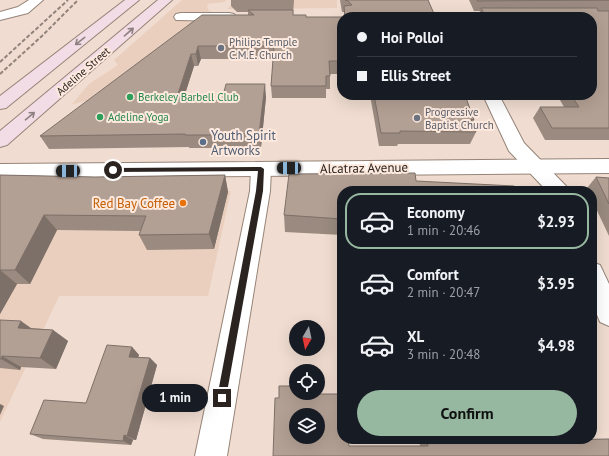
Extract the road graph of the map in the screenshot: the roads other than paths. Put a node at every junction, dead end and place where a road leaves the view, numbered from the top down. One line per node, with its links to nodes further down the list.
1 (37, 0): 4 (street)
2 (133, 0): 8 (main road, Adeline Street, one-way to 8)
3 (166, 0): 9 (main road, Adeline Street, one-way to 3)
4 (0, 16)
5 (181, 17): 6 (street)
6 (240, 17)
7 (494, 100): 10 (street)
8 (0, 104)
9 (0, 141)
10 (534, 166): 11 (street, Alcatraz Avenue); 12 (street, Alcatraz Avenue); 14 (street)
11 (609, 166)
12 (261, 169): 13 (street, Alcatraz Avenue); 17 (street)
13 (0, 171)
14 (554, 186)
15 (597, 284): 16 (street)
16 (609, 314)
17 (211, 456)

